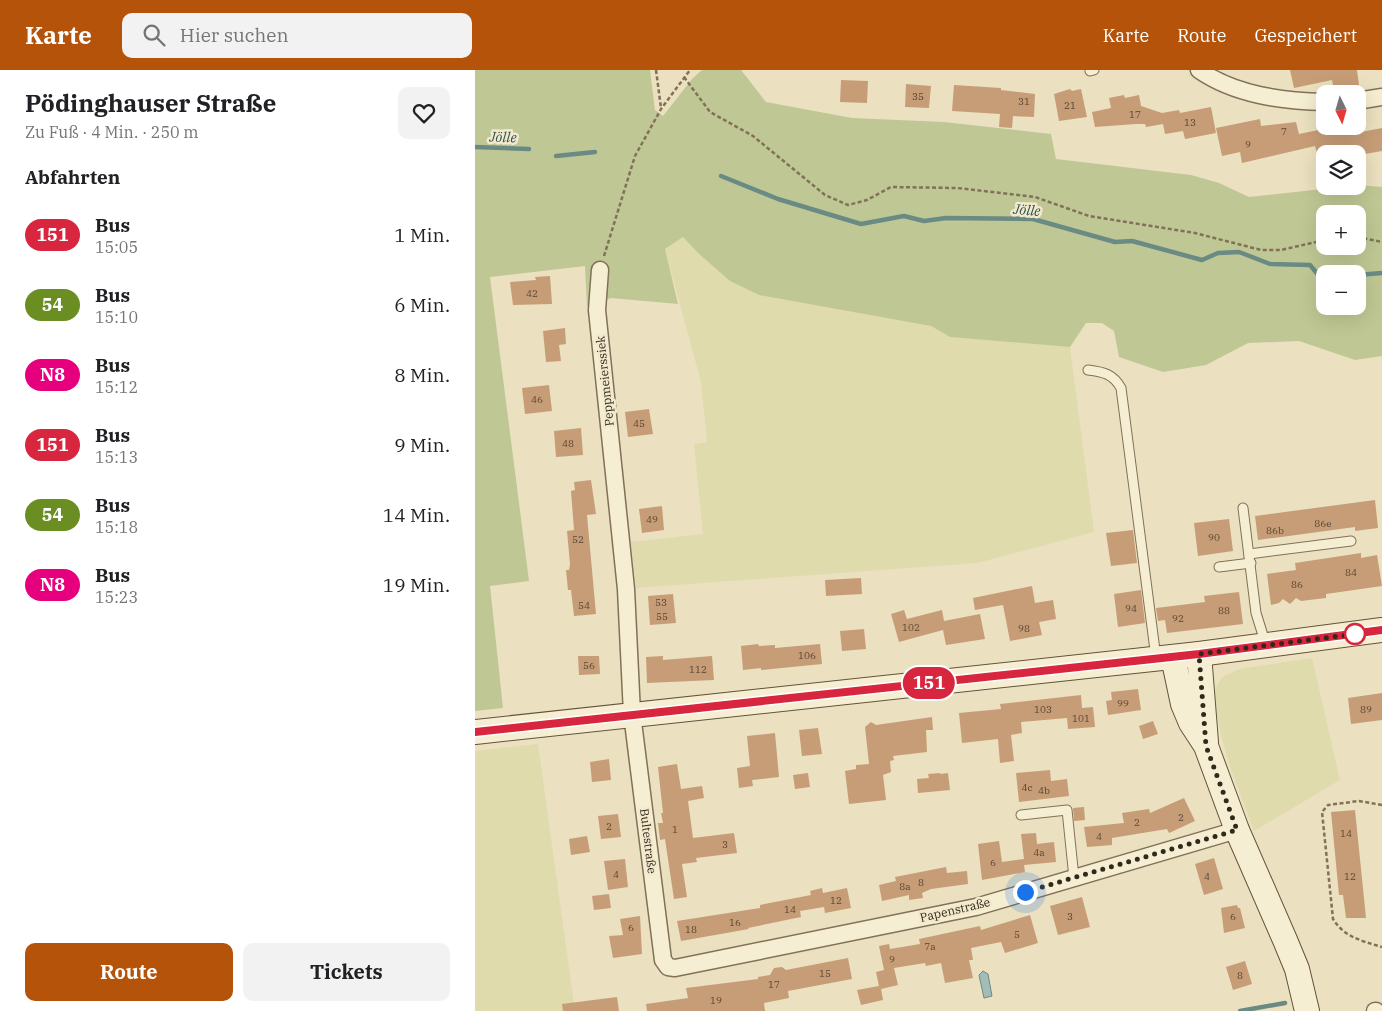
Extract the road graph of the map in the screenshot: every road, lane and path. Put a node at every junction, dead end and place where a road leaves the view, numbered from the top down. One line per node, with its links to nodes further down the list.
1 (656, 70): 8 (path)
2 (690, 70): 4 (path)
3 (1199, 70): 7 (street)
4 (684, 77): 8 (path); 10 (path)
5 (1382, 97): 6 (street)
6 (1366, 100)
7 (1316, 101)
8 (661, 109): 12 (path)
9 (1366, 238): 11 (path)
10 (1316, 242)
11 (1382, 242)
12 (600, 270): 22 (street, Peppmeierssiek)
13 (1088, 370): 21 (lane)
14 (1243, 508): 16 (lane)
15 (1351, 541): 16 (lane)
16 (1250, 558): 17 (lane); 19 (lane)
17 (1219, 567)
18 (1382, 630): 19 (main road)
19 (1266, 645): 20 (main road)
20 (1199, 654): 21 (main road); 24 (main road)
21 (1164, 658): 22 (main road); 24 (main road)
22 (632, 714): 23 (main road); 30 (street, Bultestraße)
23 (475, 732)
24 (1206, 746): 27 (main road)
25 (1382, 805): 29 (path)
26 (1021, 815): 28 (lane)
27 (1237, 830): 28 (street, Papenstraße); 31 (main road)
28 (1074, 878): 30 (street, Papenstraße)
29 (1382, 948)
30 (668, 967)
31 (1307, 1011)

